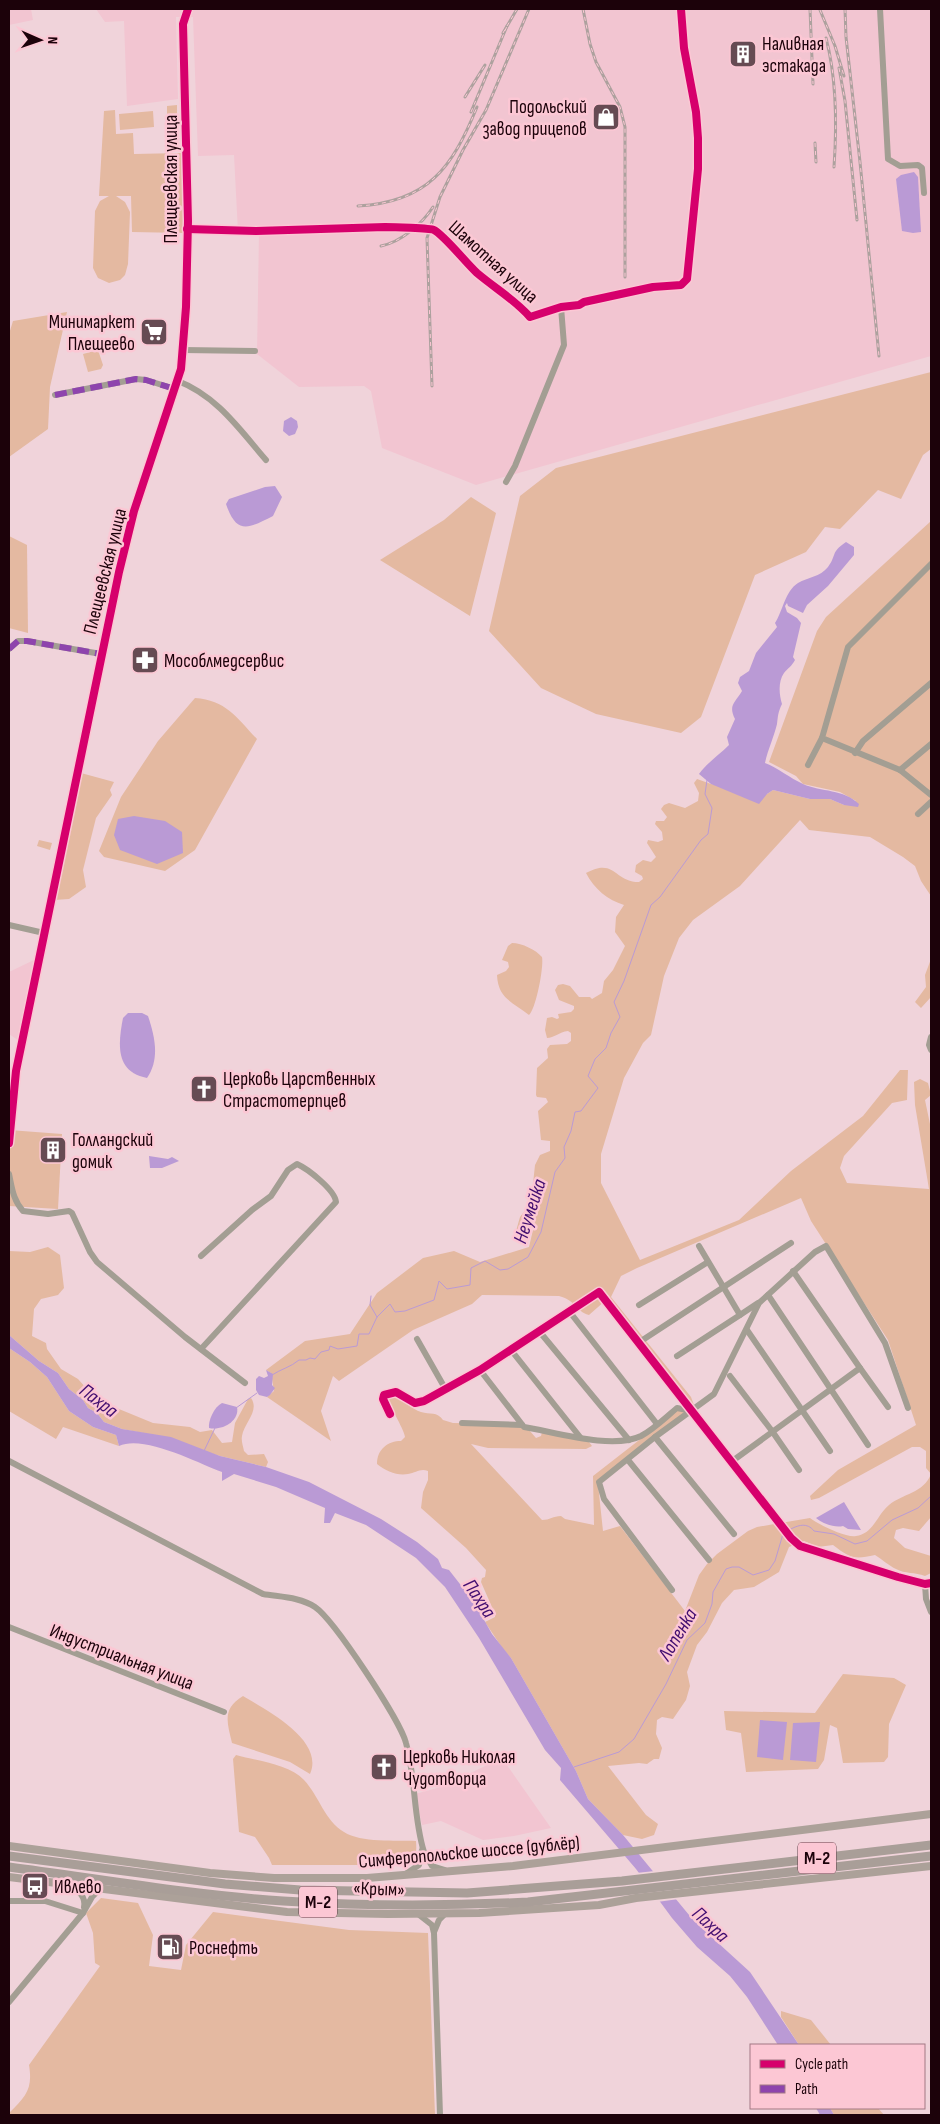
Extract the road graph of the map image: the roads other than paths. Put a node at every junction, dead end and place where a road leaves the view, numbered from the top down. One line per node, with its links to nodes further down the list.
1 (184, 9): 5 (street)
2 (188, 9): 5 (street, Плещеевская улица)
3 (681, 9): 8 (street)
4 (880, 9): 6 (street)
5 (184, 17): 7 (street, Плещеевская улица)
6 (924, 193)
7 (188, 228): 8 (street, Шамотная улица); 9 (street, Плещеевская улица)
8 (561, 307): 15 (street, Шамотная улица)
9 (183, 350): 10 (street); 11 (street, Плещеевская улица)
10 (256, 351)
11 (178, 381): 12 (street, Плещеевская улица); 14 (street)
12 (175, 389): 13 (street); 18 (street, Плещеевская улица)
13 (56, 395)
14 (266, 460)
15 (506, 482)
16 (931, 564): 20 (street)
17 (9, 649): 18 (street)
18 (101, 654): 29 (street, Плещеевская улица)
19 (931, 683): 22 (street)
20 (822, 738): 22 (street); 23 (street)
21 (931, 744): 24 (street)
22 (855, 753): 24 (street)
23 (808, 765)
24 (900, 770): 25 (street)
25 (931, 794)
26 (931, 802): 27 (street)
27 (918, 814)
28 (9, 925): 29 (street)
29 (44, 933): 33 (street, Плещеевская улица)
30 (931, 1037): 31 (street)
31 (931, 1050)
32 (9, 1066): 33 (street)
33 (16, 1071): 34 (street, Плещеевская улица)
34 (9, 1141)
35 (9, 1174): 51 (street)
36 (791, 1243): 41 (street)
37 (699, 1246): 39 (street)
38 (201, 1256): 51 (street)
39 (708, 1262): 41 (street); 44 (street)
40 (793, 1271): 42 (street); 54 (street); 61 (street)
41 (722, 1287): 46 (street); 50 (street)
42 (768, 1295): 43 (street); 58 (street)
43 (759, 1303): 46 (street); 47 (street)
44 (639, 1305)
45 (569, 1312): 48 (street); 50 (street); 66 (street)
46 (740, 1315): 53 (street)
47 (747, 1330): 62 (street); 63 (street)
48 (539, 1331): 52 (street); 71 (street)
49 (417, 1339): 59 (street)
50 (638, 1343): 63 (street)
51 (201, 1349): 57 (street)
52 (512, 1350): 55 (street); 69 (street)
53 (677, 1356)
54 (860, 1368): 58 (street); 60 (street)
55 (480, 1370): 59 (street); 67 (street)
56 (730, 1376): 68 (street)
57 (245, 1382)
58 (831, 1389): 62 (street); 72 (street)
59 (446, 1390): 64 (street)
60 (888, 1407)
61 (908, 1408)
62 (802, 1410): 68 (street); 73 (street)
63 (692, 1411): 66 (street); 70 (street); 76 (street)
64 (390, 1414)
65 (462, 1423): 67 (street)
66 (657, 1424): 71 (street)
67 (522, 1425): 69 (street)
68 (772, 1431): 76 (street); 77 (street)
69 (580, 1436): 71 (street)
70 (655, 1437): 74 (street); 78 (street)
71 (629, 1440)
72 (868, 1445)
73 (830, 1451)
74 (628, 1460): 79 (street); 81 (street)
75 (9, 1461): 88 (street)
76 (730, 1462): 80 (street)
77 (799, 1470)
78 (734, 1534)
79 (709, 1560)
80 (928, 1583): 82 (street)
81 (672, 1590)
82 (931, 1612)
83 (9, 1627): 84 (street, Индустриальная улица)
84 (224, 1712)
85 (931, 1814): 93 (main road, Симферопольское шоссе (дублёр))
86 (931, 1845): 89 (highway, «Крым» / М-2)
87 (9, 1846): 95 (main road, Симферопольское шоссе (дублёр))
88 (422, 1846): 93 (street); 95 (street)
89 (9, 1856)
90 (931, 1856): 92 (highway, «Крым» / М-2)
91 (931, 1866): 101 (main road)
92 (9, 1867)
93 (458, 1871): 95 (main road, Симферопольское шоссе (дублёр))
94 (9, 1876): 96 (main road)
95 (403, 1876)
96 (70, 1885): 97 (main road); 99 (street)
97 (100, 1889): 99 (street); 100 (main road)
98 (9, 1901): 99 (street)
99 (82, 1913): 103 (street)
100 (418, 1914): 101 (main road); 102 (street)
101 (445, 1914): 102 (street)
102 (434, 1933): 104 (street)
103 (9, 2002)
104 (440, 2115)

